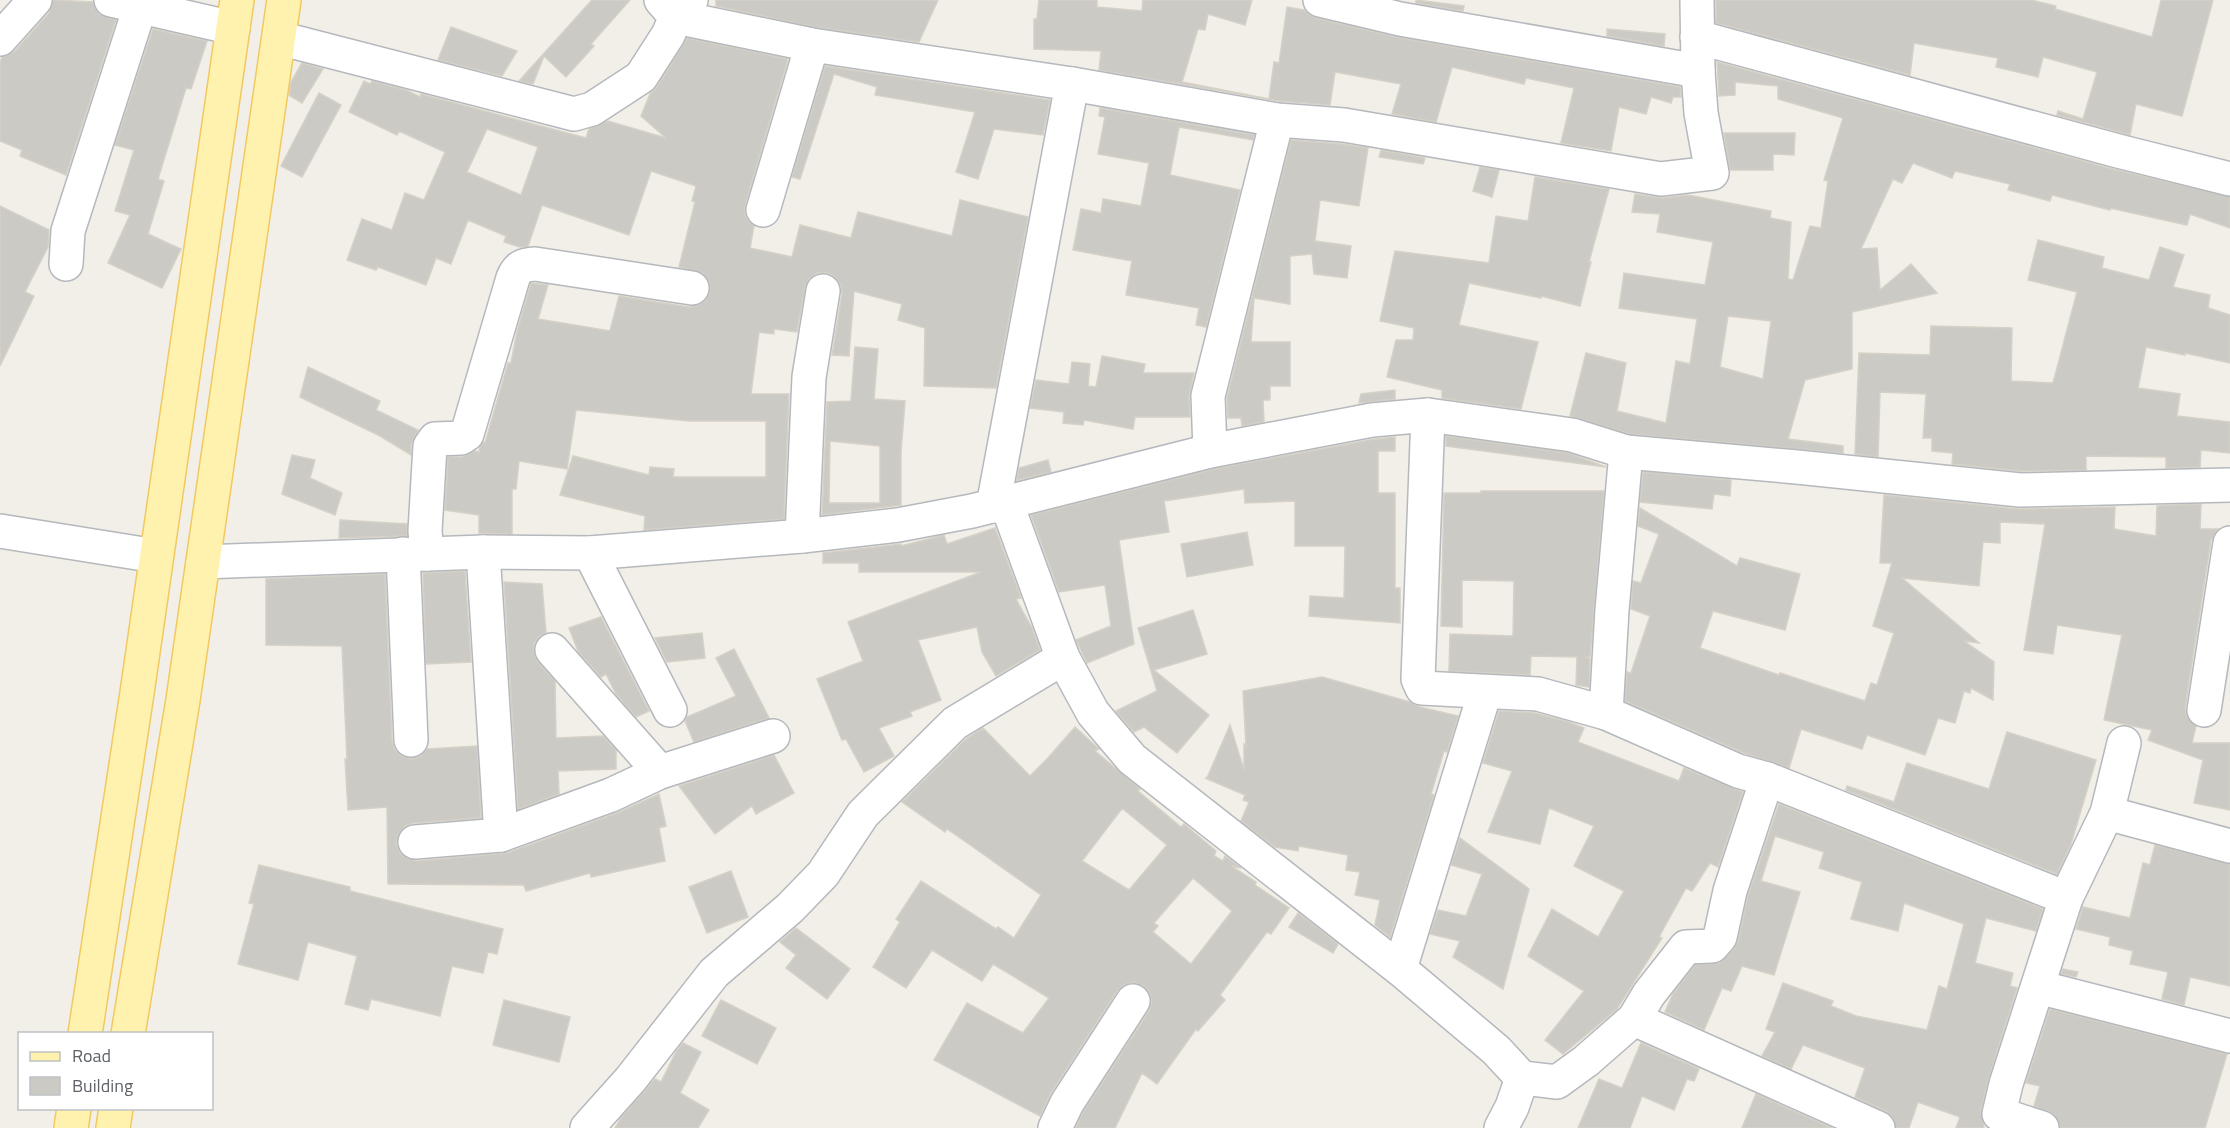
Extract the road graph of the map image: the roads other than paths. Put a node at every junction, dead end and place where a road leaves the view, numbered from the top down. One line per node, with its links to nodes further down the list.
1 (34, 0): 10 (street)
2 (284, 0): 9 (main road)
3 (1320, 0): 12 (street)
4 (1697, 0): 8 (street)
5 (126, 4): 7 (street); 17 (street)
6 (676, 6): 9 (street); 11 (street)
7 (235, 14): 31 (main road)
8 (1697, 37): 12 (street); 15 (street)
9 (279, 38): 32 (main road)
10 (0, 39)
11 (812, 45): 13 (street); 16 (street)
12 (1698, 71): 14 (street)
13 (1072, 84): 14 (street); 24 (street)
14 (1277, 120): 21 (street)
15 (2230, 179)
16 (763, 210)
17 (66, 264)
18 (692, 288): 30 (street)
19 (823, 291): 26 (street)
20 (1428, 415): 21 (street); 22 (street); 35 (street)
21 (1210, 451): 24 (street)
22 (1626, 452): 23 (street); 40 (street)
23 (2230, 485)
24 (999, 504): 26 (street); 34 (street)
25 (0, 531): 31 (street)
26 (802, 536): 29 (street)
27 (2230, 543): 39 (street)
28 (483, 552): 29 (street); 30 (street); 47 (street)
29 (591, 553): 38 (street)
30 (415, 554): 32 (street); 42 (street)
31 (156, 556): 36 (main road)
32 (202, 562): 37 (main road)
33 (552, 650): 44 (street)
34 (1063, 658): 51 (street); 63 (street)
35 (1485, 692): 40 (street); 51 (street)
36 (137, 693): 37 (main road); 55 (main road)
37 (183, 700): 56 (main road)
38 (670, 710)
39 (2204, 710)
40 (1606, 713): 45 (street)
41 (773, 735): 44 (street)
42 (411, 740)
43 (2124, 743): 46 (street)
44 (660, 772): 47 (street)
45 (1767, 779): 50 (street); 54 (street)
46 (2108, 813): 49 (street); 50 (street)
47 (501, 835): 48 (street)
48 (415, 842)
49 (2230, 846)
50 (2066, 898): 52 (street)
51 (1400, 969): 58 (street)
52 (2038, 987): 57 (street); 67 (street)
53 (1133, 1001): 64 (street)
54 (1634, 1019): 58 (street); 66 (street)
55 (85, 1032)
56 (128, 1032)
57 (2230, 1036)
58 (1522, 1078): 65 (street)
59 (74, 1110): 61 (main road)
60 (116, 1110): 62 (main road)
61 (71, 1128)
62 (113, 1128)
63 (587, 1128)
64 (1055, 1128)
65 (1501, 1128)
66 (1878, 1128)
67 (2042, 1128)

